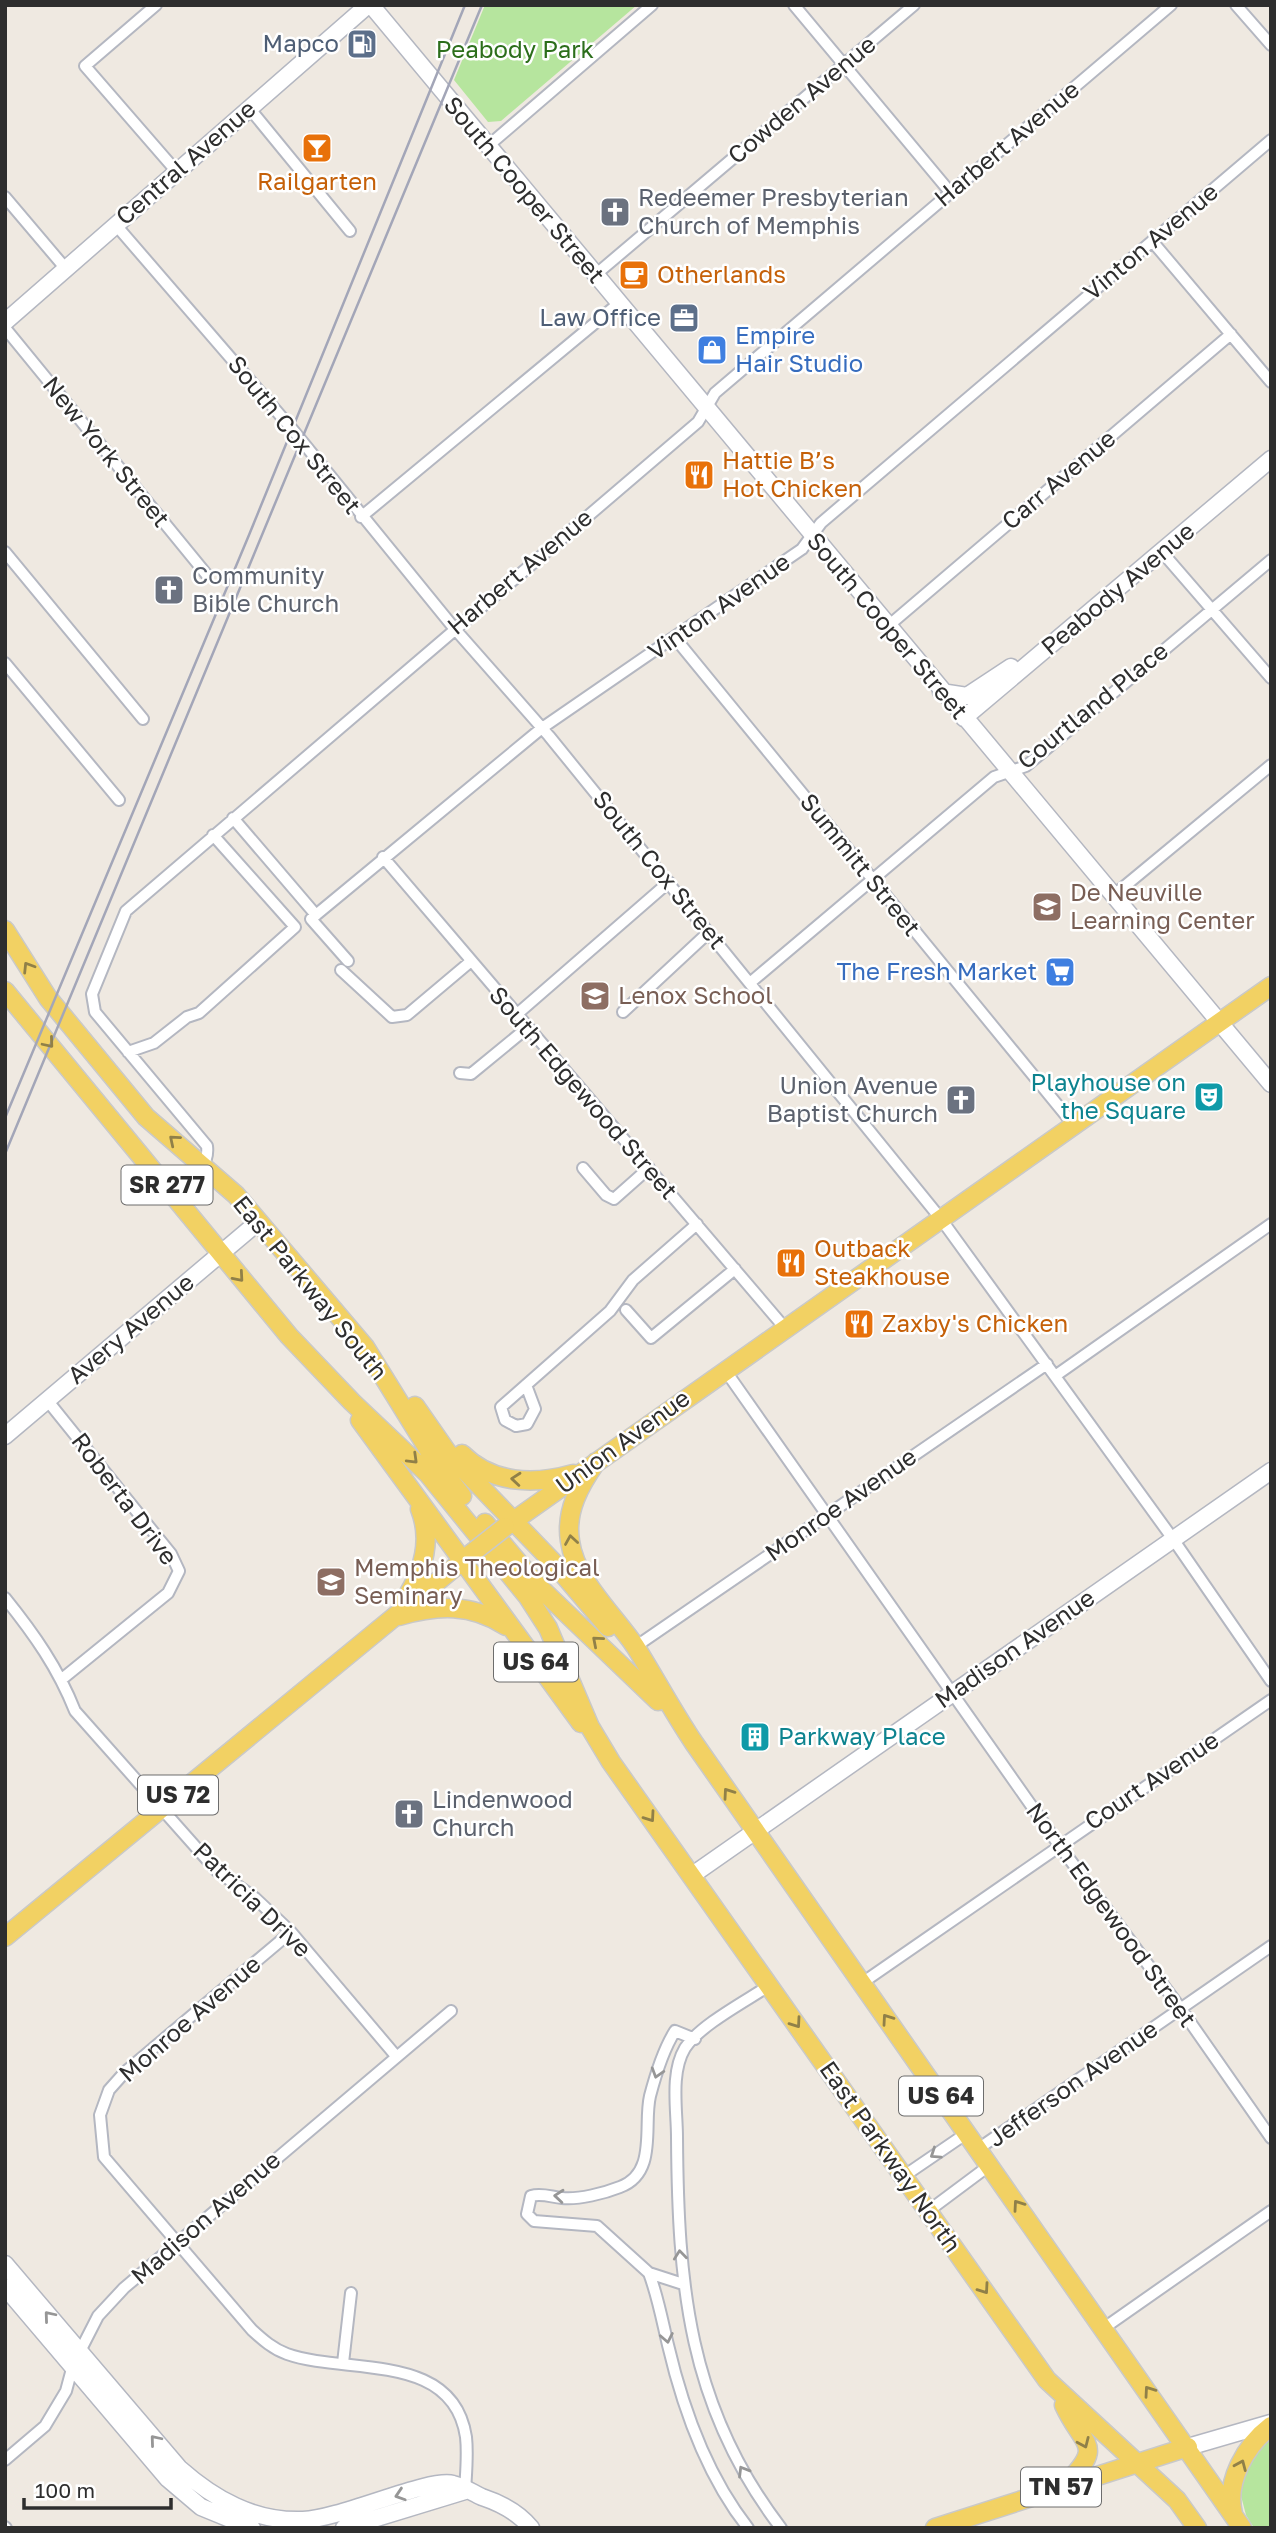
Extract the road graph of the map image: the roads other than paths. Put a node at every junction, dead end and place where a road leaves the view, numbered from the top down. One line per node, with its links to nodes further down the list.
1 (156, 5): 13 (street)
2 (370, 5): 10 (main road, Central Avenue); 12 (main road, South Cooper Street)
3 (652, 5): 12 (street)
4 (794, 5): 9 (street)
5 (914, 5): 9 (street, Cowden Avenue)
6 (1171, 5): 14 (street, Harbert Avenue)
7 (1236, 5): 8 (street)
8 (1271, 45)
9 (844, 64): 14 (street); 20 (street, Cowden Avenue)
10 (250, 109): 13 (main road, Central Avenue); 17 (street)
11 (1271, 140): 18 (street, Vinton Avenue)
12 (488, 146): 20 (main road, South Cooper Street)
13 (177, 172): 16 (main road, Central Avenue)
14 (950, 192): 26 (street, Harbert Avenue)
15 (5, 197): 19 (street)
16 (115, 224): 19 (main road, Central Avenue); 28 (street, South Cox Street)
17 (350, 231)
18 (1152, 241): 24 (street); 29 (street, Vinton Avenue)
19 (66, 269): 22 (main road, Central Avenue)
20 (594, 276): 21 (main road, South Cooper Street)
21 (618, 304): 26 (main road, South Cooper Street); 28 (street)
22 (5, 322)
23 (5, 328): 33 (street, New York Street)
24 (1231, 334): 25 (street); 35 (street, Carr Avenue)
25 (1271, 382)
26 (705, 408): 29 (main road, South Cooper Street); 36 (street, Harbert Avenue)
27 (1271, 459): 31 (main road, Peabody Avenue)
28 (361, 517): 36 (street, South Cox Street)
29 (812, 536): 35 (main road, South Cooper Street); 37 (street, Vinton Avenue)
30 (5, 552): 43 (street)
31 (1163, 552): 34 (street); 38 (main road, Peabody Avenue)
32 (1271, 560): 34 (street, Courtland Place)
33 (207, 575)
34 (1212, 609): 40 (street); 46 (street, Courtland Place)
35 (887, 627): 41 (main road, South Cooper Street)
36 (454, 628): 44 (street, South Cox Street); 48 (street, Harbert Avenue)
37 (674, 638): 44 (street, Vinton Avenue); 51 (street, Summitt Street)
38 (1035, 658): 41 (main road); 42 (main road, Peabody Avenue)
39 (5, 663): 47 (street)
40 (1271, 678)
41 (941, 692): 42 (main road, South Cooper Street)
42 (964, 718): 46 (main road, South Cooper Street)
43 (143, 719)
44 (542, 728): 50 (street, Vinton Avenue); 52 (street, South Cox Street)
45 (1271, 765): 53 (street)
46 (1010, 772): 51 (street, Courtland Place); 53 (main road, South Cooper Street)
47 (119, 800)
48 (233, 818): 49 (street, Harbert Avenue); 54 (street)
49 (213, 835): 65 (street, Harbert Avenue); 65 (street)
50 (383, 857): 54 (street, Vinton Avenue); 57 (street, South Edgewood Street)
51 (871, 879): 58 (street, Courtland Place); 68 (street, Summitt Street)
52 (669, 882): 56 (street, South Cox Street); 62 (street)
53 (1114, 895): 63 (main road, South Cooper Street)
54 (313, 917): 57 (street)
55 (5, 930): 69 (main road, East Parkway South / SR 277, one-way to 55)
56 (709, 932): 58 (street, South Cox Street); 61 (street)
57 (470, 962): 62 (street, South Edgewood Street)
58 (751, 982): 73 (street, South Cox Street)
59 (1271, 986): 63 (main road, Union Avenue / US 64)
60 (5, 991): 72 (main road, East Parkway South / SR 277, one-way to 72)
61 (623, 1012)
62 (516, 1015): 64 (street, South Edgewood Street)
63 (1220, 1021): 67 (main road, South Cooper Street); 68 (main road, Union Avenue / US 64)
64 (527, 1028): 66 (street); 71 (street, South Edgewood Street)
65 (128, 1052): 69 (street, Harbert Avenue)
66 (460, 1073)
67 (1271, 1084)
68 (1073, 1125): 73 (main road, Union Avenue / US 64)
69 (205, 1166): 72 (street); 74 (main road, East Parkway South / SR 277)
70 (583, 1168): 71 (street)
71 (649, 1168): 75 (street, South Edgewood Street)
72 (170, 1189): 77 (main road, East Parkway South / SR 277)
73 (941, 1219): 80 (main road, Union Avenue / US 64); 82 (street, South Cox Street)
74 (258, 1222): 77 (main road, Avery Avenue); 81 (main road, East Parkway South / SR 277)
75 (697, 1224): 78 (street, South Edgewood Street); 86 (street)
76 (1271, 1224): 84 (street)
77 (219, 1254): 85 (main road, East Parkway South / SR 277, one-way to 85); 87 (main road, Avery Avenue)
78 (735, 1269): 79 (street); 80 (street, South Edgewood Street)
79 (626, 1310)
80 (785, 1327): 83 (main road, Union Avenue / US 64)
81 (365, 1347): 88 (main road); 106 (main road, East Parkway South / SR 277, one-way to 81)
82 (1047, 1364): 84 (street, South Cox Street); 93 (street, Monroe Avenue)
83 (725, 1370): 90 (main road, Union Avenue / US 64); 93 (street)
84 (1055, 1376): 95 (street, South Cox Street)
85 (329, 1377): 92 (main road); 107 (main road, East Parkway South, one-way to 107)
86 (526, 1385)
87 (47, 1400): 89 (main road, Avery Avenue); 101 (street, Roberta Drive)
88 (411, 1401): 90 (main road, one-way to 88); 94 (main road)
89 (5, 1436)
90 (589, 1466): 94 (main road, Union Avenue / US 64); 100 (main road, US 64, one-way to 90)
91 (1271, 1471): 95 (main road, Madison Avenue)
92 (416, 1498): 96 (main road); 98 (main road)
93 (826, 1515): 100 (street, Monroe Avenue); 103 (street)
94 (509, 1524): 96 (main road, Union Avenue / US 64, bridge); 104 (main road)
95 (1173, 1539): 102 (street, South Cox Street); 103 (main road, Madison Avenue)
96 (467, 1557): 98 (main road, Union Avenue / US 72); 99 (main road, US 64)
97 (5, 1598): 101 (street, Patricia Drive)
98 (392, 1618): 99 (main road); 108 (main road, Union Avenue / US 72)
99 (514, 1632): 107 (main road, US 64)
100 (635, 1647): 104 (main road, US 64)
101 (62, 1679): 108 (street, Patricia Drive)
102 (1271, 1681)
103 (952, 1693): 109 (main road, Madison Avenue); 110 (street, North Edgewood Street)
104 (665, 1700): 106 (main road, US 64)
105 (1271, 1700): 110 (street, Court Avenue)
106 (694, 1743): 109 (main road, US 64, one-way to 106)
107 (611, 1762): 111 (main road, East Parkway North / US 64, one-way to 111)
108 (160, 1810): 112 (street, Patricia Drive); 113 (main road, Union Avenue / US 72)
109 (755, 1831): 111 (main road, Madison Avenue); 115 (main road, US 64)
110 (1059, 1845): 115 (street, Court Avenue); 117 (street, North Edgewood Street)
111 (691, 1876): 116 (main road, East Parkway North / US 64)
112 (291, 1932): 120 (street, Patricia Drive); 128 (street, Monroe Avenue)
113 (5, 1937)
114 (1271, 1946): 117 (street, Jefferson Avenue)
115 (862, 1983): 121 (main road, US 64, one-way to 115)
116 (770, 1985): 119 (street); 125 (main road, East Parkway North / US 64, one-way to 125)
117 (1181, 2010): 122 (street, North Edgewood Street); 123 (street, Jefferson Avenue)
118 (451, 2011): 120 (street, Madison Avenue)
119 (695, 2039): 130 (street, one-way to 130); 131 (street, one-way to 119)
120 (396, 2056): 128 (street, Madison Avenue)
121 (967, 2133): 123 (main road, US 64); 125 (street, Jefferson Avenue, one-way to 125)
122 (1271, 2138)
123 (978, 2149): 124 (main road, US 64)
124 (990, 2165): 127 (street, Jefferson Avenue); 134 (main road, US 64, one-way to 124)
125 (904, 2176): 127 (main road, East Parkway North / US 64)
126 (1271, 2211): 134 (street)
127 (927, 2212): 138 (main road, East Parkway North / US 64, one-way to 138)
128 (177, 2241): 135 (street, Madison Avenue); 136 (street)
129 (5, 2264): 135 (main road, one-way to 129)
130 (649, 2273): 131 (street); 149 (street, one-way to 149)
131 (683, 2284): 150 (street, one-way to 131)
132 (5, 2287): 135 (main road)
133 (351, 2293): 136 (street)
134 (1104, 2328): 140 (main road, US 64, one-way to 134)
135 (76, 2359): 137 (main road); 141 (street, Madison Avenue)
136 (343, 2363): 144 (street)
137 (104, 2391): 144 (main road, one-way to 137); 146 (main road)
138 (1060, 2395): 142 (main road, East Parkway North / US 64); 143 (main road, one-way to 143)
139 (1271, 2425): 140 (main road); 145 (main road, one-way to 139)
140 (1188, 2447): 142 (main road, TN 57); 145 (main road, US 64)
141 (5, 2460)
142 (1135, 2463): 143 (main road, TN 57); 152 (main road, East Parkway North / US 64)
143 (1064, 2486): 151 (main road, TN 57)
144 (465, 2491): 147 (main road); 148 (main road)
145 (1237, 2521)
146 (252, 2528)
147 (344, 2528)
148 (531, 2528)
149 (748, 2528)
150 (781, 2528)
151 (935, 2528)
152 (1197, 2528)

